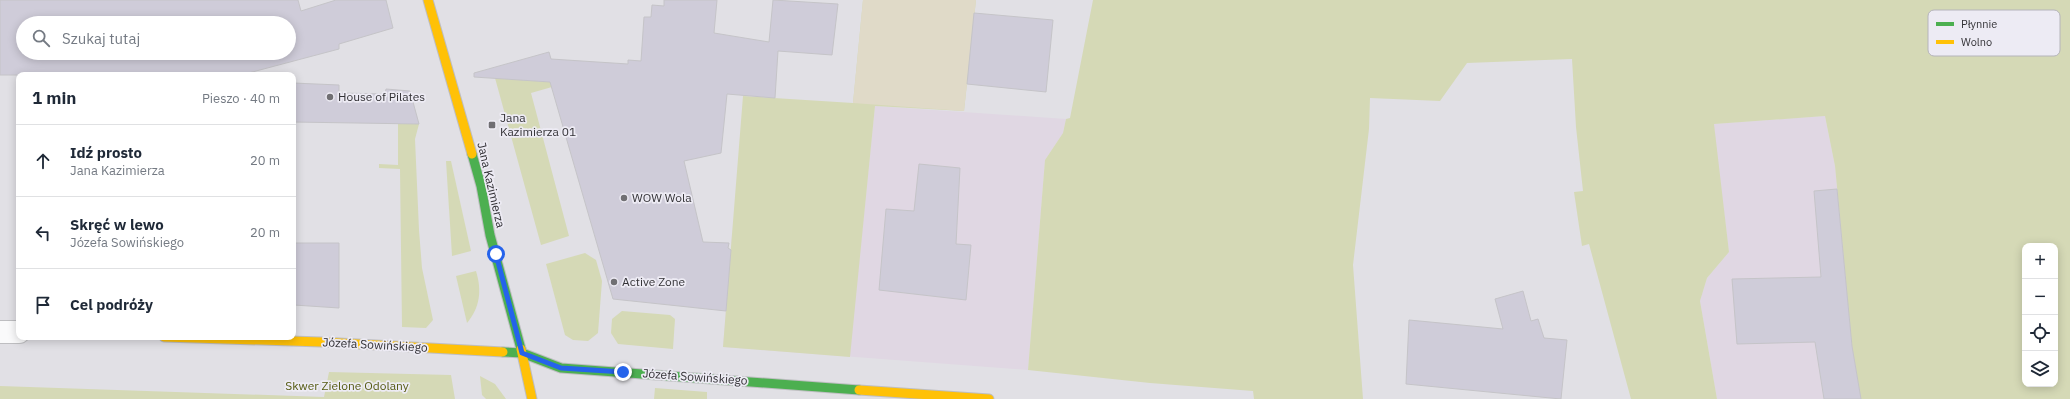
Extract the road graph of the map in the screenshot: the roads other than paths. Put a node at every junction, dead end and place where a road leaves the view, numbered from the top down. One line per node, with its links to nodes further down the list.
1 (428, 0): 5 (street, Jana Kazimierza)
2 (0, 332): 3 (street)
3 (16, 332)
4 (258, 340): 5 (street, Józefa Sowińskiego)
5 (522, 353): 6 (street, Jana Kazimierza); 7 (street, Józefa Sowińskiego)
6 (532, 399)
7 (989, 399)

